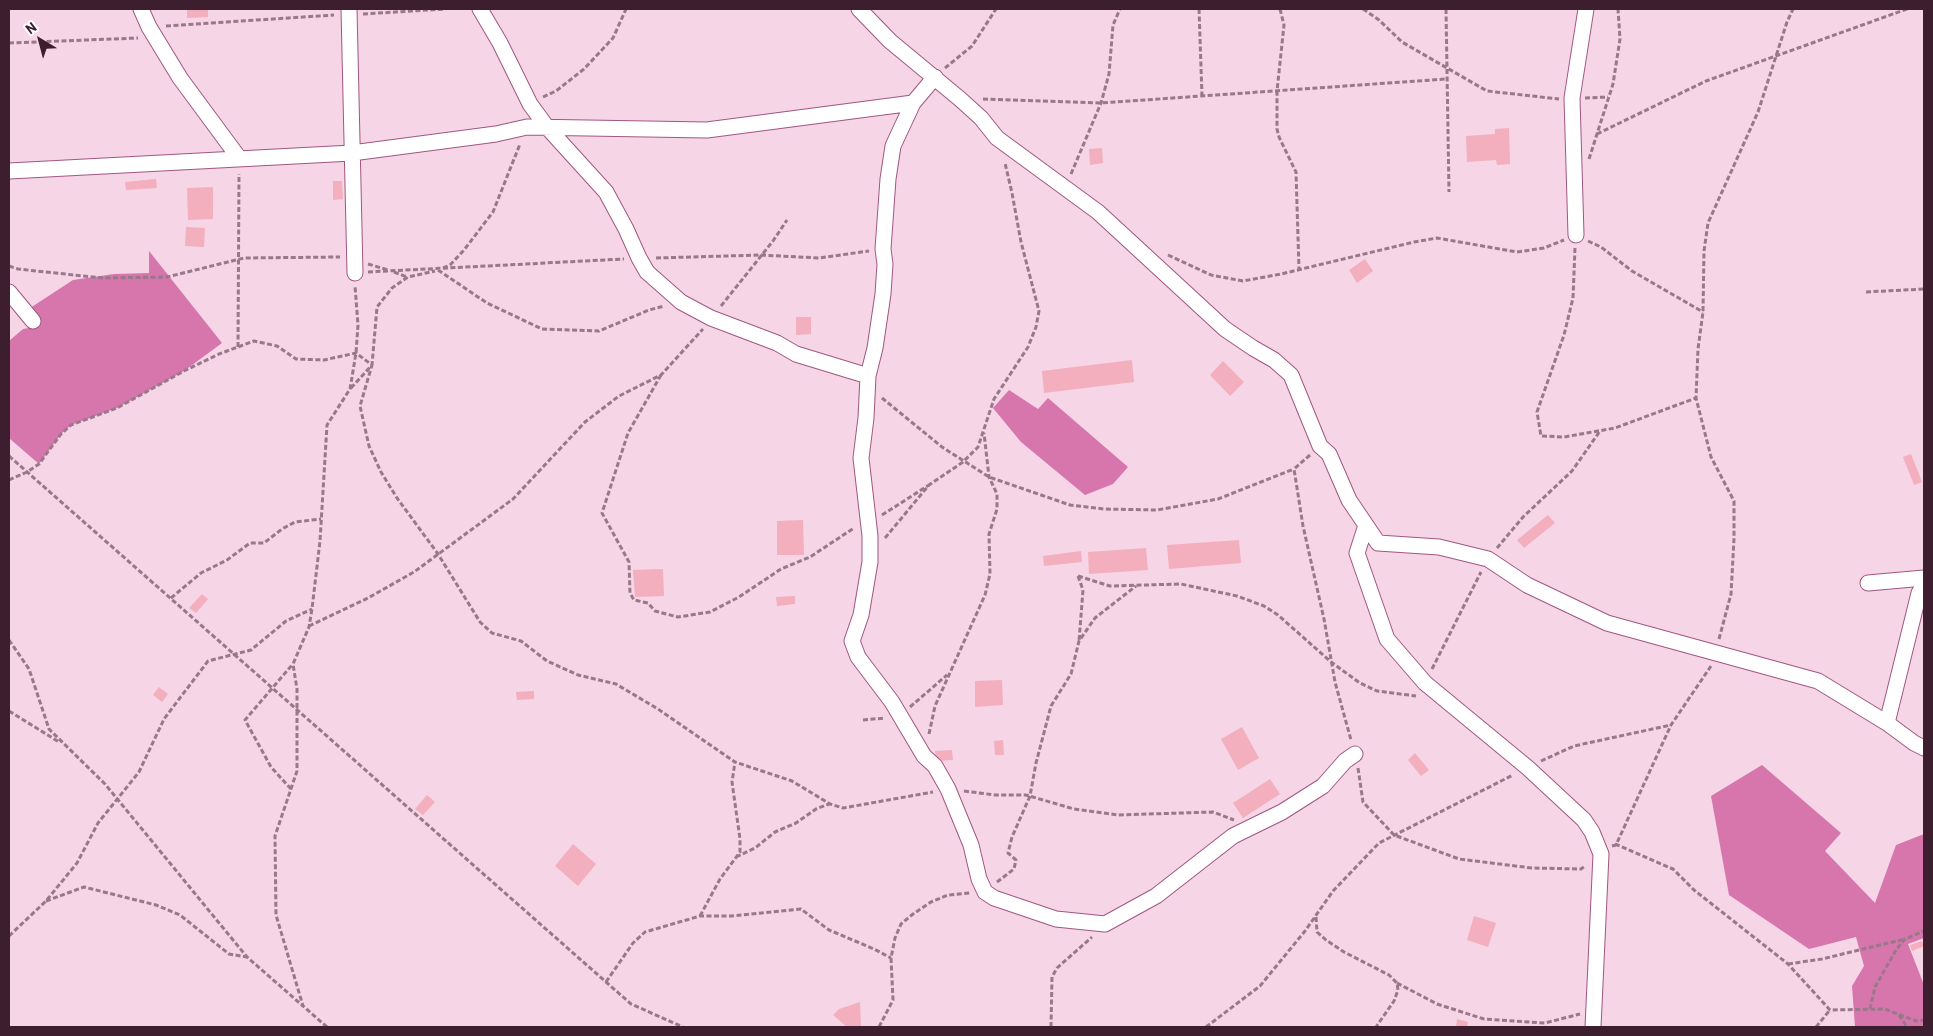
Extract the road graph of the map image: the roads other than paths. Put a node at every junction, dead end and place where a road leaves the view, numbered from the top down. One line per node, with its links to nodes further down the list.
1 (141, 9): 10 (street)
2 (480, 9): 8 (street)
3 (859, 9): 6 (street)
4 (1586, 9): 12 (street)
5 (349, 12): 9 (street)
6 (934, 77): 7 (street); 17 (street)
7 (913, 103): 8 (street); 16 (street)
8 (546, 126): 9 (street); 16 (street)
9 (352, 153): 10 (street); 13 (street)
10 (239, 158): 11 (street)
11 (9, 171)
12 (1576, 235)
13 (355, 267)
14 (9, 292): 15 (street)
15 (33, 321)
16 (868, 376): 23 (street)
17 (1366, 525): 21 (street); 24 (street)
18 (1924, 578): 19 (street)
19 (1868, 583)
20 (1924, 585): 21 (street)
21 (1887, 723): 22 (street)
22 (1924, 748)
23 (1355, 754)
24 (1593, 1027)

